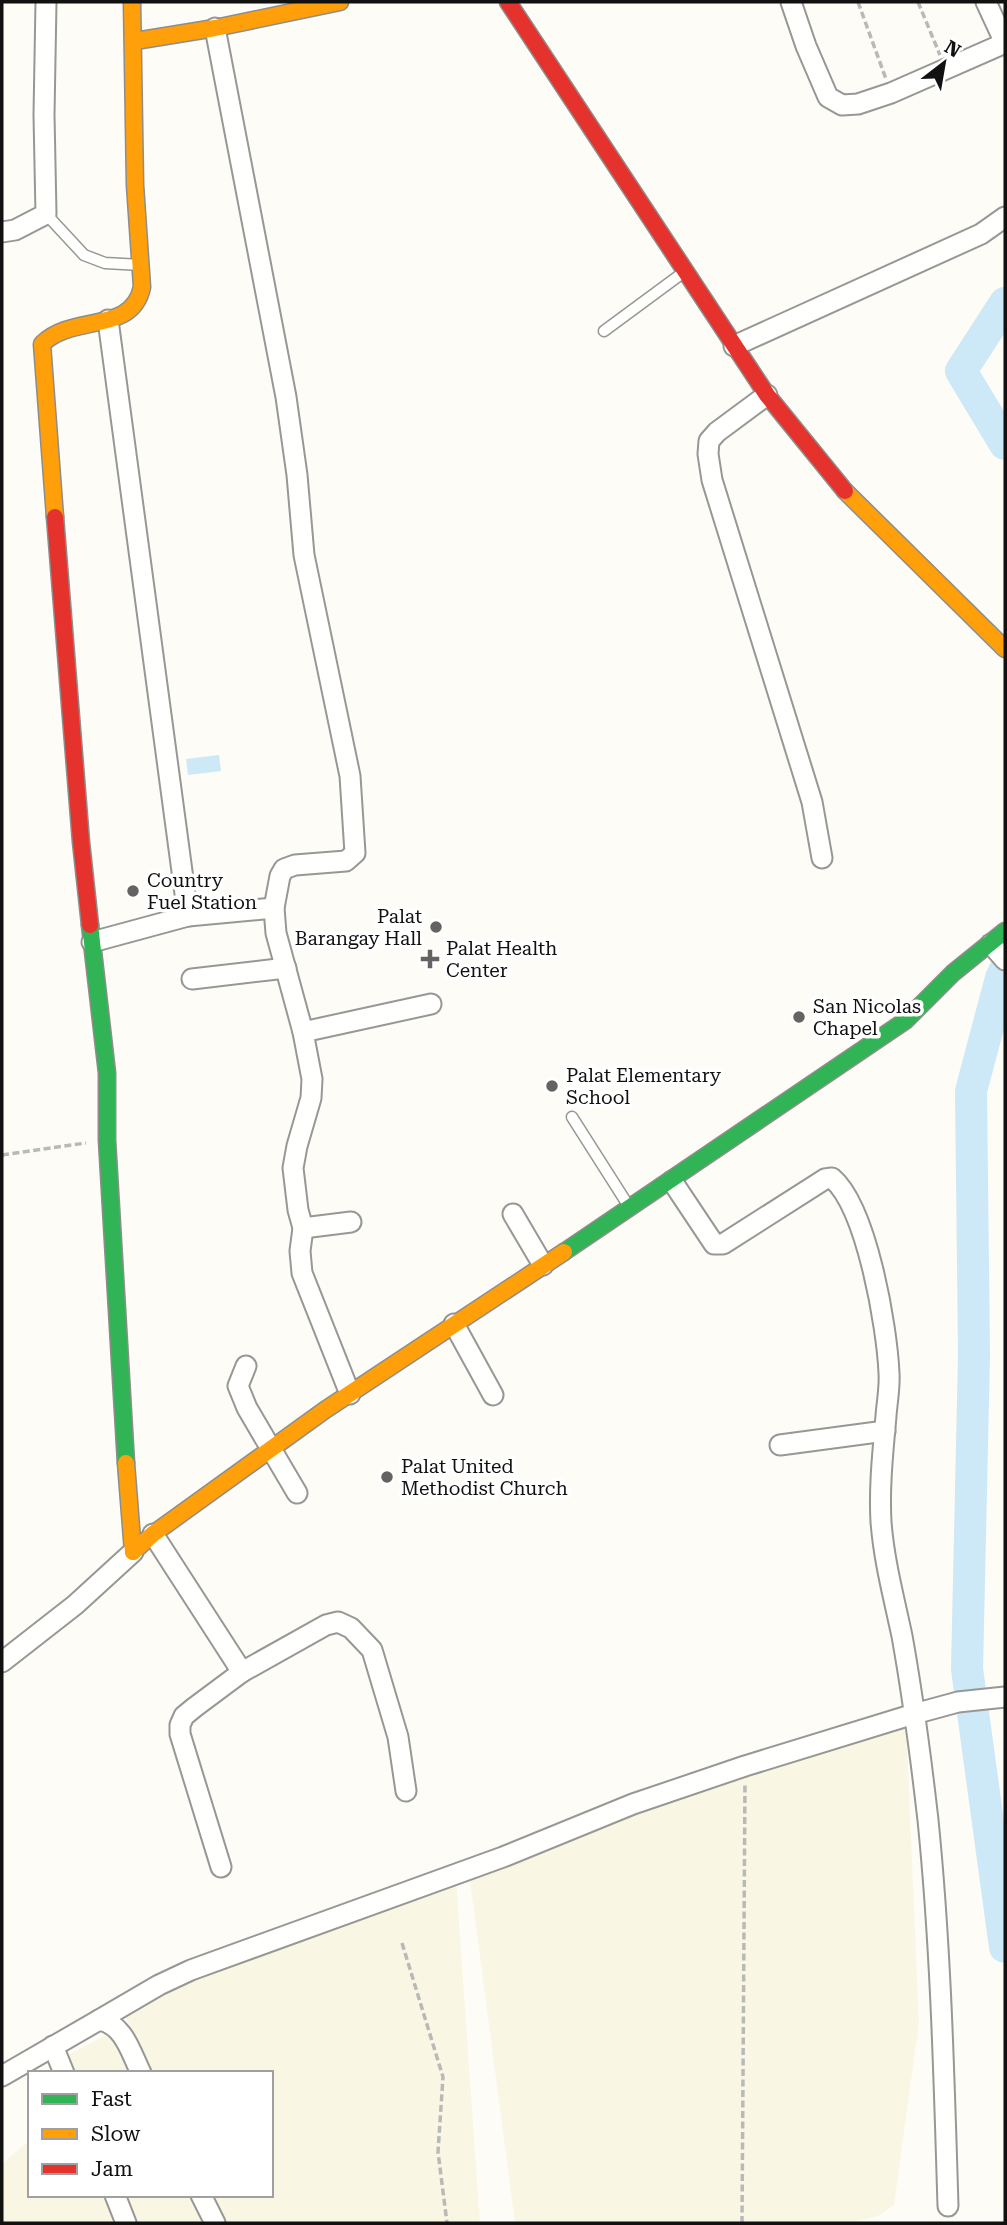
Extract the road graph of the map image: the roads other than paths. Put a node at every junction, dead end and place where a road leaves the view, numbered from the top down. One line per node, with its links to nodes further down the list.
1 (46, 2): 10 (street)
2 (132, 2): 8 (street)
3 (340, 2): 7 (street)
4 (508, 2): 14 (street)
5 (791, 2): 9 (street)
6 (986, 2): 9 (street)
7 (215, 28): 8 (street); 21 (street)
8 (135, 41): 13 (street)
9 (1005, 43)
10 (46, 214): 12 (street); 13 (lane)
11 (1005, 217): 17 (street)
12 (2, 232)
13 (142, 265): 15 (street)
14 (684, 272): 16 (lane); 17 (street)
15 (108, 320): 22 (street); 23 (street)
16 (604, 331)
17 (734, 346): 18 (street)
18 (767, 395): 19 (street); 20 (street)
19 (1002, 641)
20 (822, 858)
21 (274, 908): 22 (street); 25 (street)
22 (188, 916): 23 (street)
23 (92, 942): 45 (street)
24 (1001, 948): 30 (street)
25 (286, 968): 26 (street); 28 (street)
26 (191, 979)
27 (431, 1003): 28 (street)
28 (303, 1032): 34 (street)
29 (572, 1117): 31 (lane)
30 (672, 1181): 31 (street); 40 (street)
31 (629, 1208): 35 (street)
32 (513, 1214): 35 (street)
33 (351, 1222): 34 (street)
34 (303, 1228): 38 (street)
35 (543, 1265): 36 (street)
36 (454, 1324): 38 (street); 39 (street)
37 (246, 1366): 42 (street)
38 (350, 1394): 42 (street)
39 (493, 1395)
40 (885, 1431): 41 (street); 49 (street)
41 (780, 1445)
42 (271, 1449): 43 (street); 44 (street)
43 (297, 1493)
44 (153, 1534): 45 (street); 47 (street)
45 (133, 1552): 46 (street)
46 (2, 1662)
47 (242, 1672): 50 (street); 51 (street)
48 (1005, 1696): 49 (street)
49 (914, 1714): 52 (street); 59 (street)
50 (406, 1791)
51 (221, 1867)
52 (99, 2020): 53 (street); 55 (street)
53 (53, 2046): 54 (street); 56 (street)
54 (63, 2071)
55 (140, 2071)
56 (2, 2076)
57 (116, 2197): 60 (street)
58 (202, 2197): 61 (street)
59 (948, 2206)
60 (126, 2223)
61 (215, 2223)

